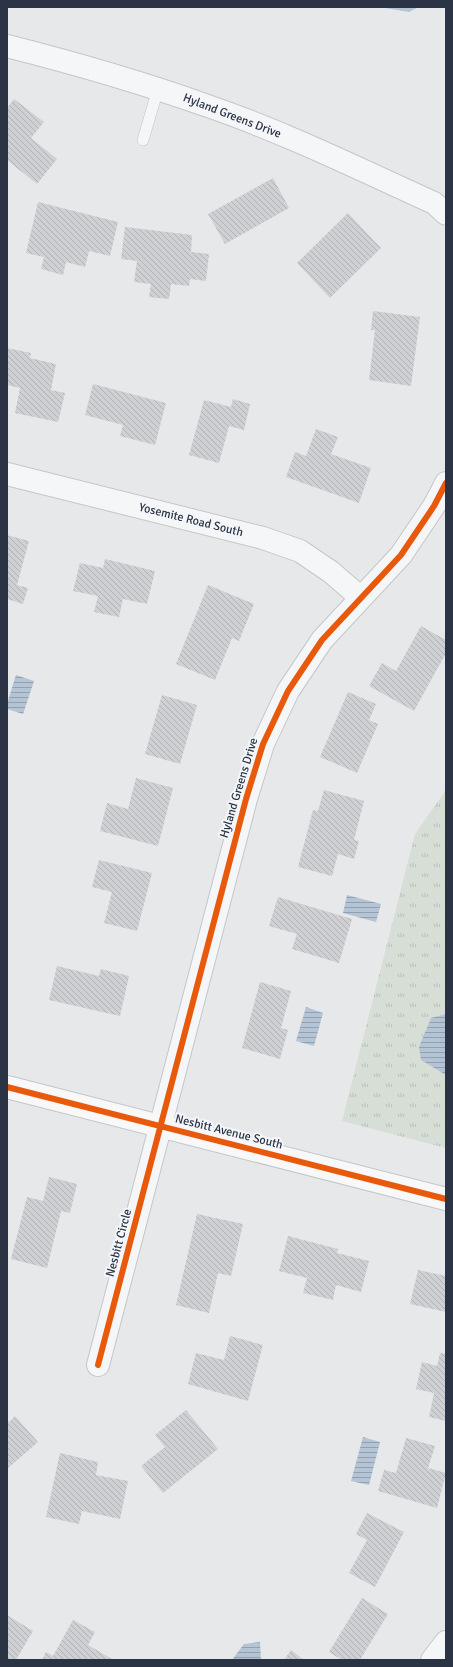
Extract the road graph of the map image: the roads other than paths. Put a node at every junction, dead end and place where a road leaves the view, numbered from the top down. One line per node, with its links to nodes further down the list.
1 (7, 46): 2 (street, Hyland Greens Drive)
2 (158, 89): 3 (lane); 4 (street, Hyland Greens Drive)
3 (142, 140)
4 (446, 214)
5 (7, 474): 7 (street, Yosemite Road South)
6 (446, 483): 7 (street, Hyland Greens Drive)
7 (360, 597): 9 (street, Hyland Greens Drive)
8 (7, 1087): 9 (street, Nesbitt Avenue South)
9 (161, 1126): 10 (street, Nesbitt Avenue South); 11 (street, Nesbitt Circle)
10 (446, 1199)
11 (98, 1365)
12 (446, 1642): 13 (street)
13 (432, 1660)

